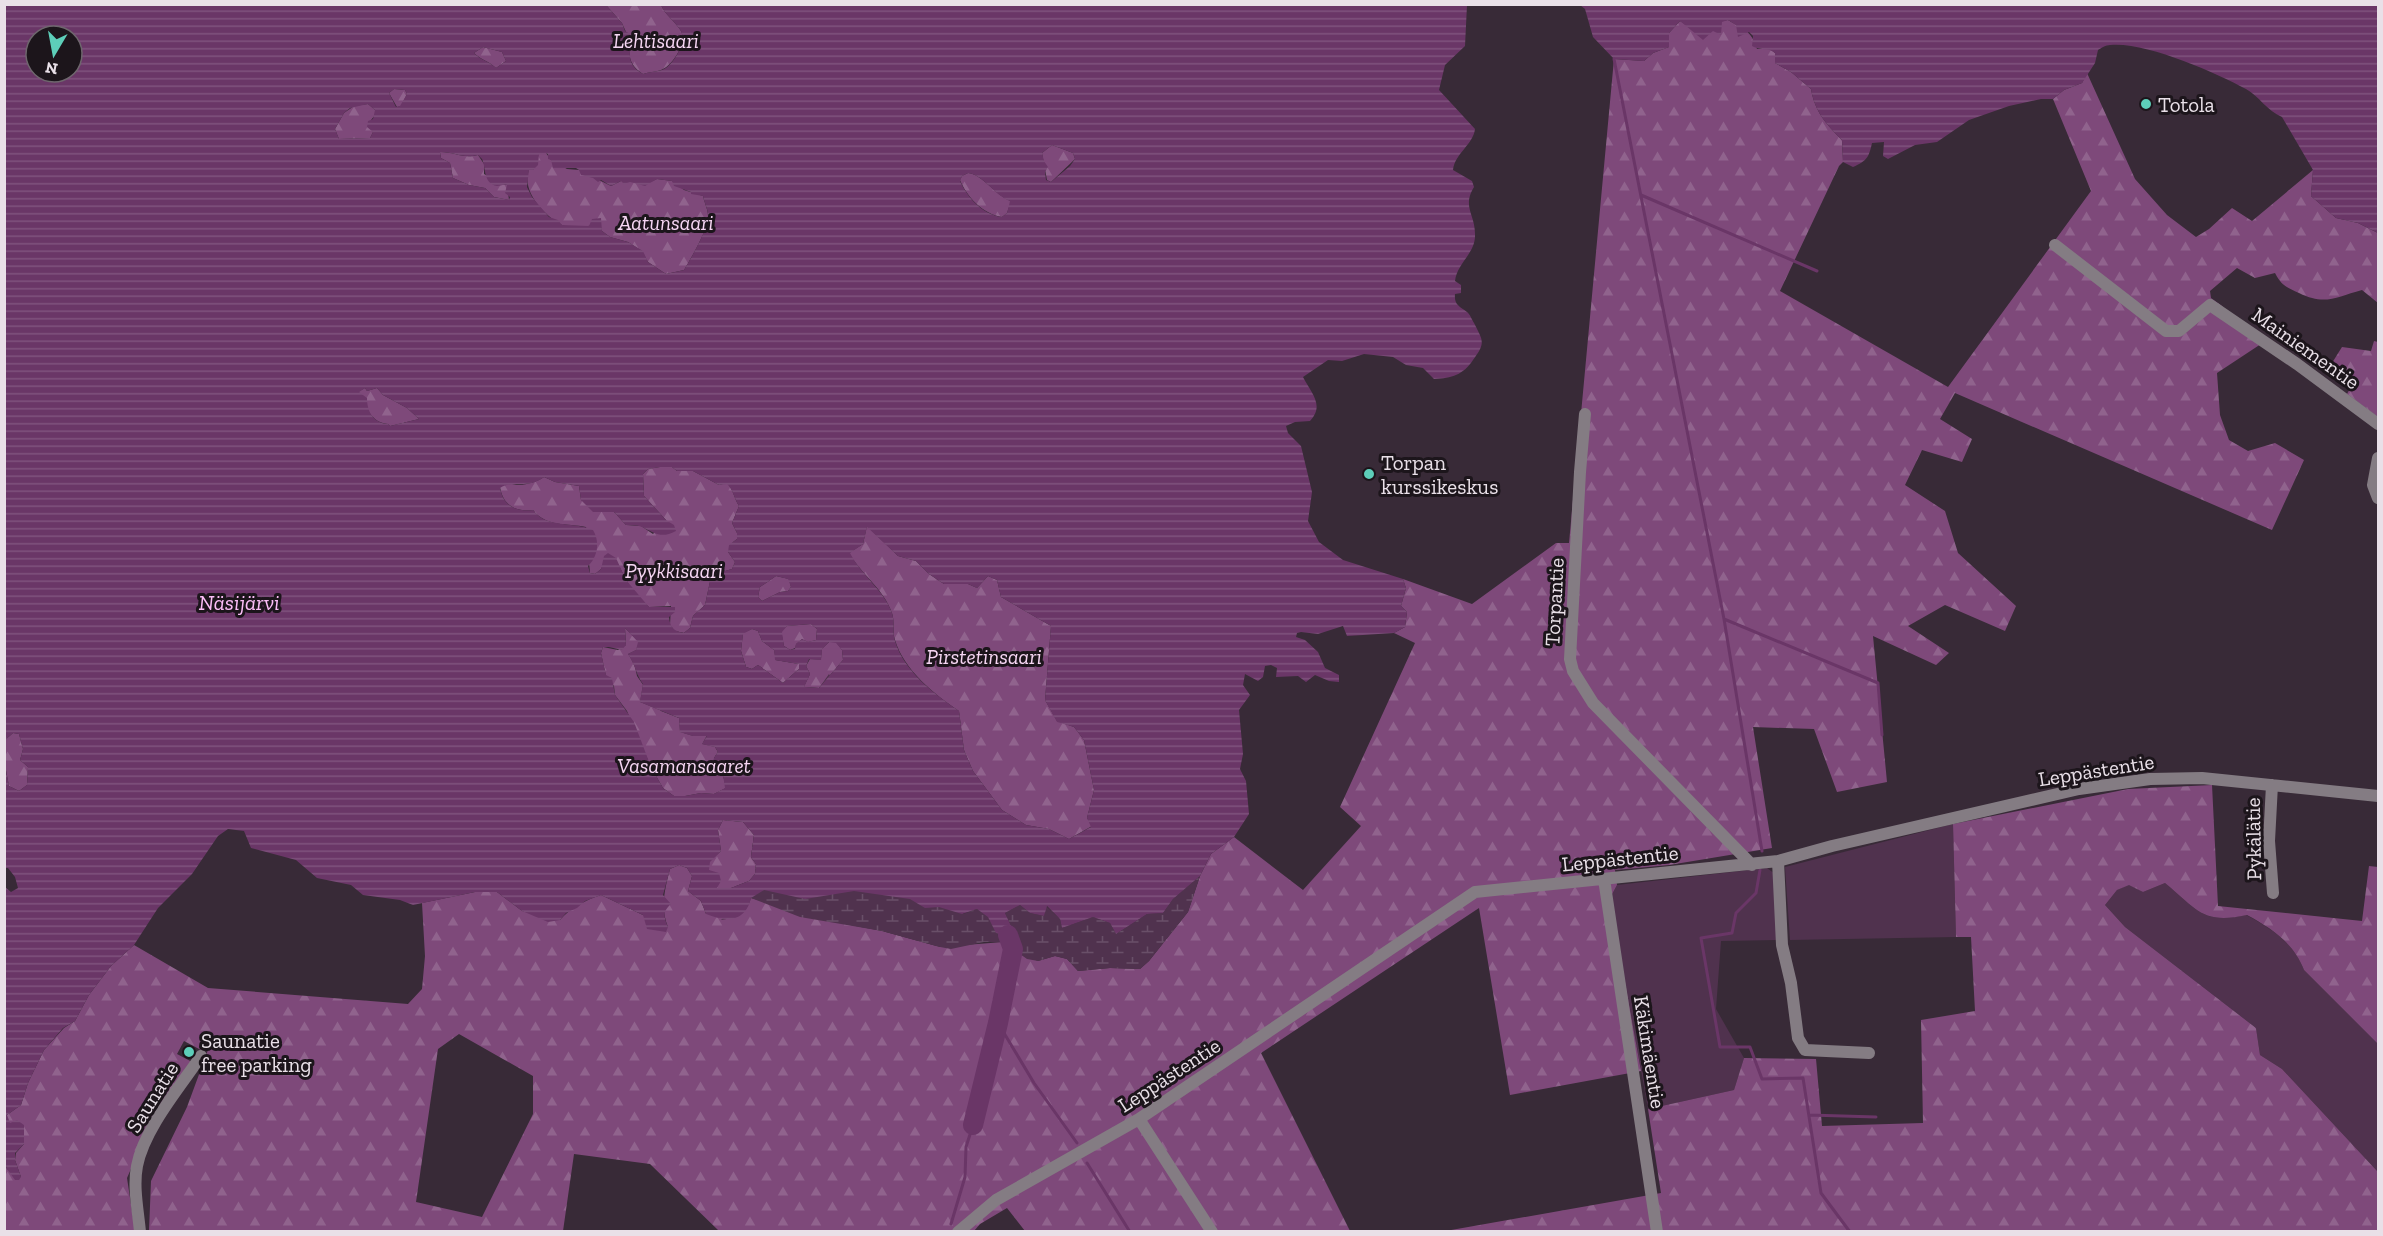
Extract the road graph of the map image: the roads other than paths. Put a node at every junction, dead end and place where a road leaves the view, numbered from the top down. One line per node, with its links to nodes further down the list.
1 (2055, 245): 3 (street, Mainiementie)
2 (1585, 414): 9 (street, Torpantie)
3 (2379, 424)
4 (2379, 458): 5 (street)
5 (2379, 498)
6 (2272, 784): 7 (street, Leppästentie); 8 (street, Leppästentie); 11 (street, Pykälätie)
7 (2379, 796)
8 (1778, 861): 9 (street, Leppästentie); 12 (street)
9 (1752, 865): 10 (street, Leppästentie)
10 (1604, 879): 14 (street, Leppästentie); 18 (street, Käkimäentie)
11 (2273, 893)
12 (1869, 1053)
13 (201, 1056): 15 (street, Saunatie)
14 (1139, 1119): 16 (street, Leppästentie); 17 (street)
15 (140, 1232)
16 (958, 1232)
17 (1212, 1232)
18 (1658, 1232)

